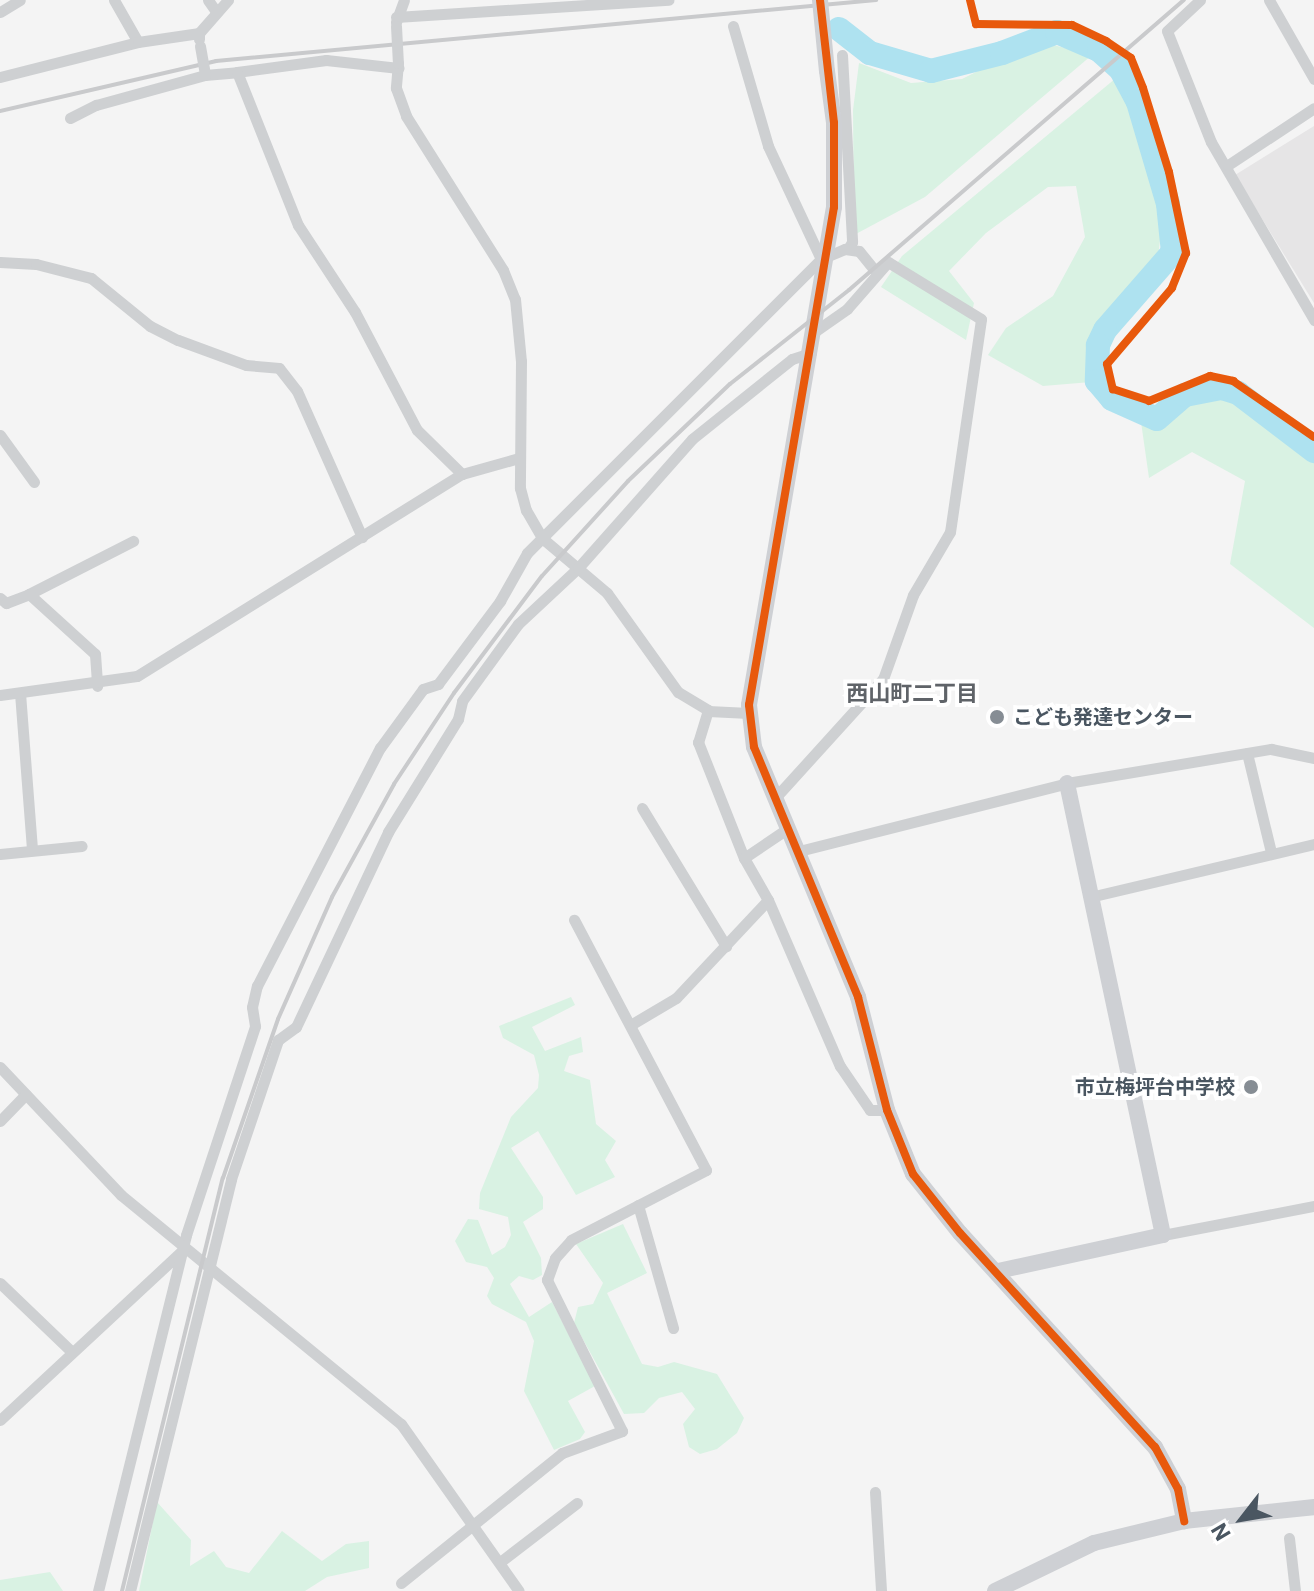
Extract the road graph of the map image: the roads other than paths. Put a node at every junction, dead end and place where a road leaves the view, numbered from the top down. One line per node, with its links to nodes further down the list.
1 (20, 0): 10 (street)
2 (114, 0): 14 (street)
3 (228, 0): 9 (street)
4 (404, 0): 11 (street)
5 (668, 0): 11 (street)
6 (820, 0): 25 (street, bridge)
7 (1200, 0): 23 (street)
8 (1269, 0): 20 (street)
9 (212, 5): 13 (street)
10 (0, 12)
11 (396, 22): 16 (street, bridge)
12 (733, 26): 25 (street)
13 (199, 33): 14 (street); 18 (street, bridge)
14 (138, 42): 19 (street)
15 (842, 55): 24 (street)
16 (398, 66): 17 (street); 32 (street)
17 (237, 72): 18 (street); 33 (street)
18 (205, 75): 22 (street)
19 (0, 77)
20 (1314, 79)
21 (1314, 108): 23 (street)
22 (70, 118)
23 (1228, 165): 28 (street)
24 (848, 249): 25 (street); 27 (street)
25 (824, 258): 29 (street); 36 (street)
26 (0, 262): 35 (street)
27 (877, 273): 29 (street); 49 (street)
28 (1314, 320)
29 (816, 331): 30 (street)
30 (811, 353): 38 (street); 45 (street)
31 (0, 435): 34 (street)
32 (519, 458): 33 (street); 36 (street)
33 (462, 474): 35 (street)
34 (34, 482)
35 (362, 537): 41 (street)
36 (542, 538): 38 (street); 71 (street)
37 (133, 541): 39 (street)
38 (578, 568): 44 (street); 72 (street)
39 (29, 594): 40 (street); 41 (street)
40 (0, 598)
41 (97, 686): 42 (street)
42 (20, 693): 43 (street); 54 (street)
43 (0, 695)
44 (708, 711): 45 (street); 58 (street)
45 (749, 713): 49 (street)
46 (1247, 753): 47 (street); 48 (street); 56 (street)
47 (1314, 758)
48 (1067, 783): 55 (street); 59 (street)
49 (775, 798): 51 (street)
50 (642, 808): 62 (street)
51 (787, 829): 55 (street); 58 (street)
52 (1314, 844): 56 (street)
53 (82, 846): 54 (street)
54 (32, 850): 57 (street)
55 (799, 851): 66 (street)
56 (1271, 852): 59 (street)
57 (0, 854)
58 (744, 858): 60 (street)
59 (1090, 897): 70 (street)
60 (768, 900): 62 (street); 66 (street)
61 (574, 920): 63 (street)
62 (726, 946): 63 (street)
63 (632, 1024): 68 (street)
64 (0, 1067): 65 (street)
65 (26, 1094): 67 (street); 71 (street)
66 (887, 1110): 73 (street)
67 (0, 1121)
68 (638, 1205): 75 (street); 82 (street)
69 (1314, 1206): 70 (street)
70 (1163, 1235): 73 (street)
71 (184, 1249): 72 (street); 76 (street); 87 (street)
72 (212, 1268): 82 (street); 88 (street)
73 (998, 1271): 81 (street)
74 (0, 1283): 76 (street)
75 (673, 1328)
76 (72, 1352): 77 (street)
77 (0, 1420)
78 (875, 1492): 90 (street)
79 (577, 1503): 84 (street)
80 (1314, 1507): 81 (street)
81 (1184, 1521): 86 (street)
82 (474, 1525): 84 (street); 85 (street)
83 (1289, 1538): 92 (street)
84 (500, 1562): 89 (street)
85 (401, 1583)
86 (1023, 1584): 91 (street)
87 (98, 1591)
88 (130, 1591)
89 (519, 1591)
90 (881, 1591)
91 (995, 1591)
92 (1295, 1591)

